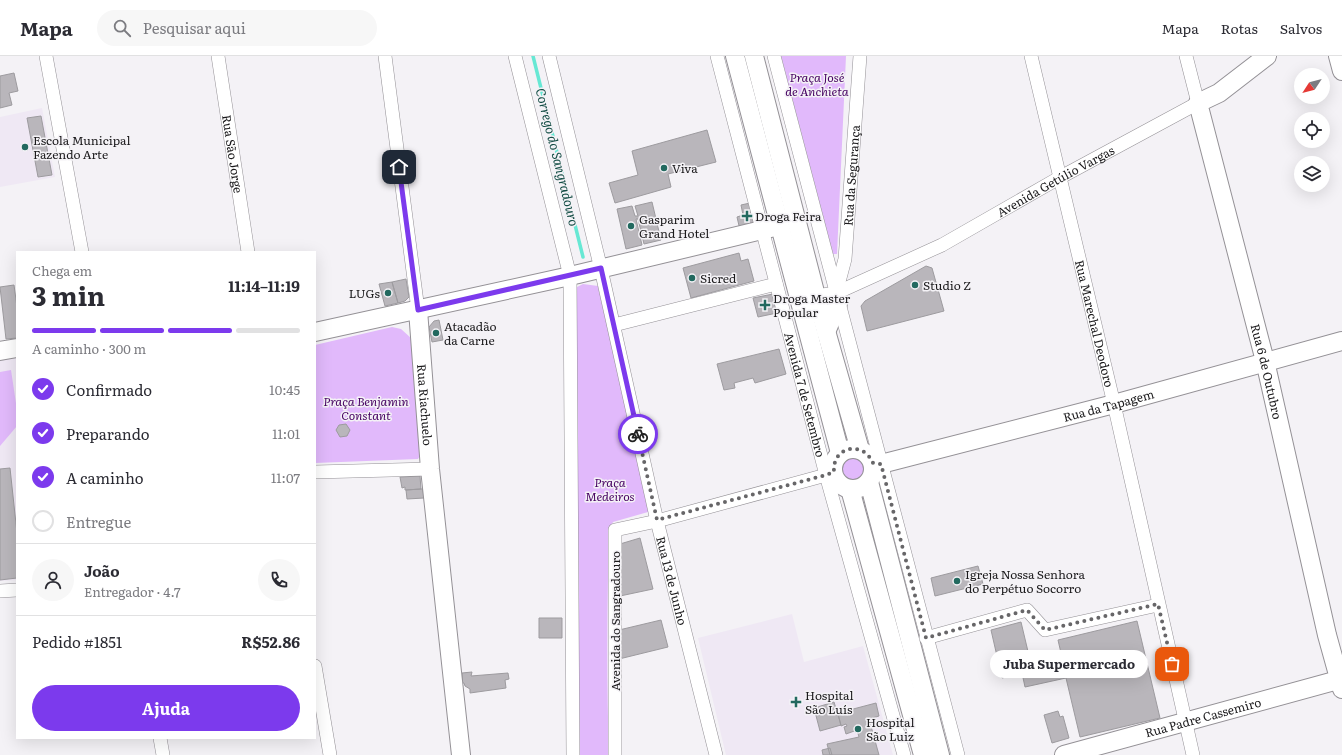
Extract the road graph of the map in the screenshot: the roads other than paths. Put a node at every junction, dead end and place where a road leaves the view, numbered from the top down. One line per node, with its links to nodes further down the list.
1 (46, 56): 19 (street)
2 (218, 56): 20 (street, Rua São Jorge)
3 (385, 56): 27 (street, Rua Riachuelo)
4 (515, 56): 22 (street)
5 (549, 56): 21 (street, Rua 13 de Junho)
6 (717, 56): 18 (street, Avenida 7 de Setembro)
7 (735, 56): 18 (main road, Avenida 7 de Setembro)
8 (754, 56): 25 (main road)
9 (774, 56): 26 (street)
10 (860, 56): 26 (street, Rua da Segurança)
11 (1031, 56): 17 (street, Rua Marechal Deodoro)
12 (1186, 56): 16 (street, Rua 6 de Outubro)
13 (1267, 56): 16 (main road, Avenida Getúlio Vargas)
14 (1338, 56): 15 (main road)
15 (1342, 71)
16 (1198, 103): 17 (street, Avenida Getúlio Vargas); 34 (main road, Rua 6 de Outubro)
17 (1059, 178): 26 (street, Avenida Getúlio Vargas); 35 (street, Rua Marechal Deodoro)
18 (771, 228): 21 (main road); 23 (street, Avenida 7 de Setembro); 24 (main road, Avenida 7 de Setembro)
19 (82, 251)
20 (248, 251)
21 (601, 268): 22 (main road); 28 (street, Rua 13 de Junho)
22 (570, 276): 27 (main road); 56 (street)
23 (776, 284): 28 (street); 41 (street, Avenida 7 de Setembro)
24 (797, 290): 25 (main road); 37 (main road, Avenida 7 de Setembro)
25 (816, 296): 26 (street, Avenida Getúlio Vargas); 30 (main road)
26 (837, 298): 30 (main road); 38 (street)
27 (418, 310): 29 (main road); 39 (main road, Rua Riachuelo)
28 (614, 325): 44 (street, Rua 13 de Junho)
29 (316, 332)
30 (826, 332): 36 (main road)
31 (1342, 340): 34 (main road, Rua da Tapagem)
32 (16, 348): 33 (main road)
33 (0, 351)
34 (1265, 361): 35 (main road, Rua da Tapagem); 50 (main road, Rua 6 de Outubro)
35 (1114, 404): 38 (main road, Rua da Tapagem); 47 (street, Rua Marechal Deodoro)
36 (860, 450): 37 (main road); 38 (main road)
37 (840, 453): 41 (main road)
38 (877, 464): 42 (main road); 48 (street)
39 (430, 469): 40 (street); 55 (main road, Rua Riachuelo)
40 (316, 472)
41 (830, 473): 43 (main road); 44 (street); 59 (street, Avenida 7 de Setembro)
42 (869, 482): 43 (main road); 61 (main road)
43 (850, 489): 60 (main road)
44 (657, 520): 57 (street, Avenida do Sangradouro); 58 (street, Rua 13 de Junho)
45 (16, 590): 46 (street)
46 (0, 591)
47 (1158, 604): 48 (street); 51 (street, Rua Marechal Deodoro)
48 (926, 638): 62 (street)
49 (316, 672): 54 (street)
50 (1341, 683): 51 (main road, Rua Padre Cassemiro)
51 (1185, 723): 63 (main road, Rua Padre Cassemiro); 64 (street, Rua Marechal Deodoro)
52 (160, 739): 53 (street)
53 (163, 755)
54 (330, 755)
55 (461, 755)
56 (573, 755)
57 (615, 755)
58 (716, 755)
59 (904, 755)
60 (923, 755)
61 (940, 755)
62 (958, 755)
63 (1064, 755)
64 (1193, 755)

